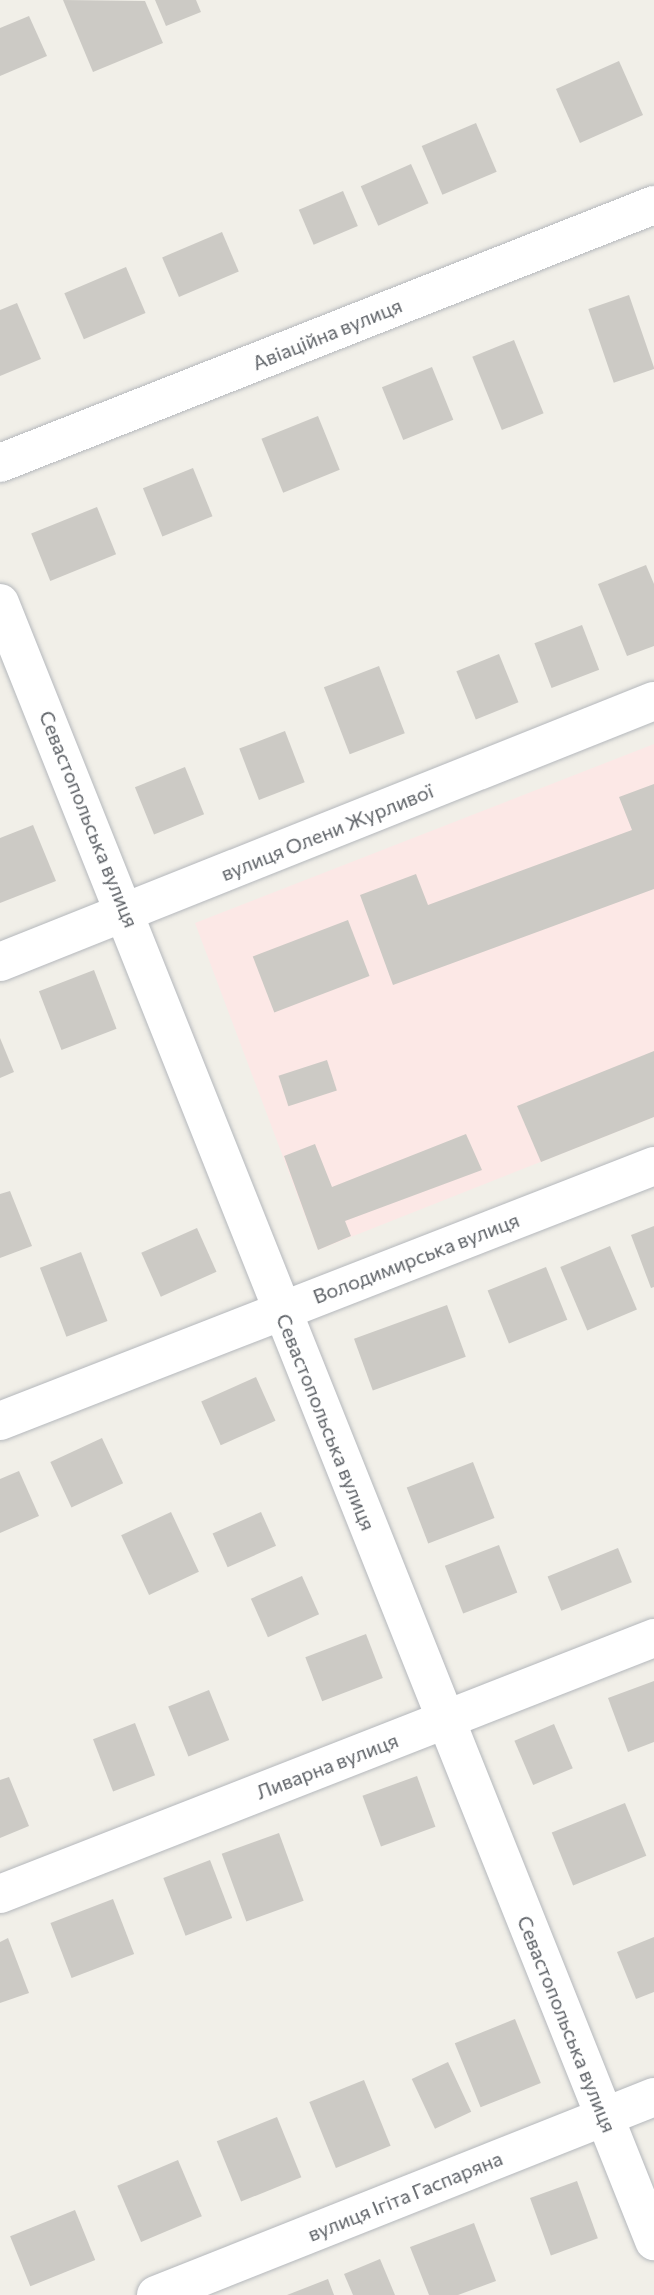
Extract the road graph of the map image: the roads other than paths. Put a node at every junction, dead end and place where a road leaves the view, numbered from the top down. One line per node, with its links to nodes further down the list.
1 (654, 205): 2 (street, Авіаційна вулиця)
2 (0, 463)
3 (0, 603): 5 (street, Севастопольська вулиця)
4 (654, 701): 5 (street, вулиця Олени Журливої)
5 (128, 911): 6 (street, вулиця Олени Журливої); 8 (street, Севастопольська вулиця)
6 (0, 962)
7 (654, 1166): 8 (street, Володимирська вулиця)
8 (280, 1311): 9 (street, Володимирська вулиця); 11 (street, Севастопольська вулиця)
9 (0, 1421)
10 (654, 1638): 11 (street, Ливарна вулиця)
11 (446, 1720): 12 (street, Ливарна вулиця); 14 (street, Севастопольська вулиця)
12 (0, 1894)
13 (654, 2097): 14 (street, вулиця Ігіта Гаспаряна)
14 (604, 2117): 15 (street, Севастопольська вулиця); 16 (street, вулиця Ігіта Гаспаряна)
15 (654, 2241)
16 (156, 2295)

